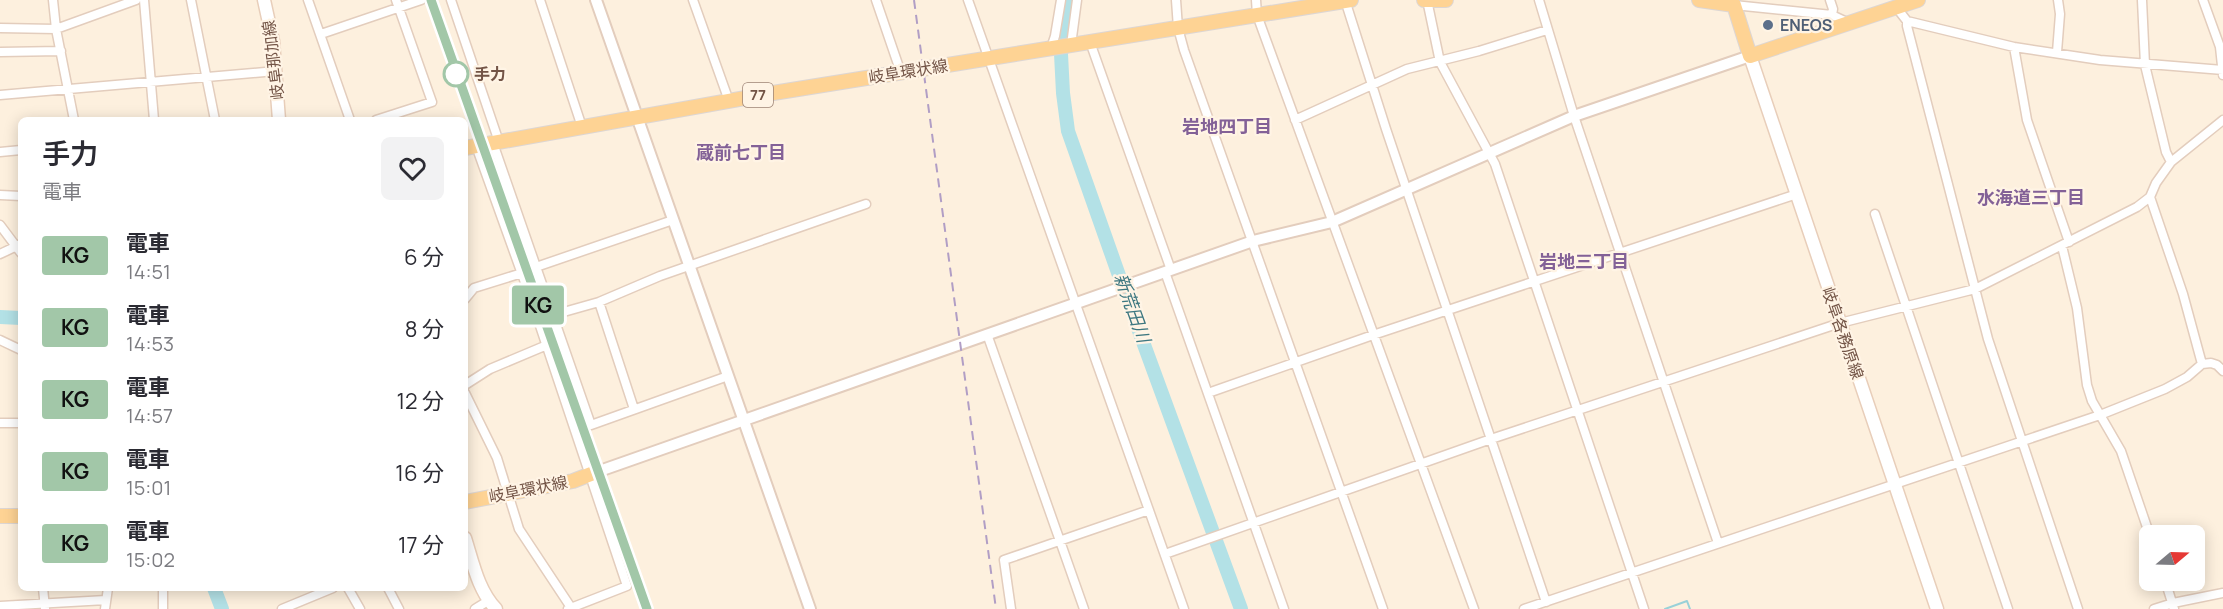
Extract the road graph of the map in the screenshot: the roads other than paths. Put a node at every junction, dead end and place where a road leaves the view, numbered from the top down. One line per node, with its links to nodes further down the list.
1 (53, 0): 39 (street)
2 (136, 0): 39 (street)
3 (144, 0): 57 (street)
4 (191, 0): 56 (street)
5 (264, 0): 53 (main road, 岐阜那加線)
6 (308, 0): 41 (street)
7 (421, 0): 30 (street)
8 (451, 0): 73 (street)
9 (540, 0): 72 (street)
10 (596, 0): 62 (street)
11 (693, 0): 61 (street)
12 (876, 0): 55 (street)
13 (968, 0): 50 (street)
14 (1061, 0): 45 (street)
15 (1077, 0): 43 (street)
16 (1176, 0): 38 (street)
17 (1256, 0): 33 (street)
18 (1347, 0): 33 (main road, 岐阜環状線 / 77); 58 (street)
19 (1426, 0): 20 (main road); 51 (street)
20 (1446, 0)
21 (1539, 0): 40 (street)
22 (1700, 0): 29 (main road)
23 (1783, 0): 32 (street)
24 (1830, 0): 34 (street)
25 (1918, 0): 31 (main road)
26 (2058, 0): 48 (street)
27 (2142, 0): 52 (street)
28 (2203, 0): 54 (street)
29 (1733, 3): 32 (street); 49 (main road)
30 (397, 4): 41 (street); 69 (street)
31 (1900, 4): 35 (street); 36 (main road)
32 (1786, 10): 34 (street)
33 (1257, 15): 38 (main road, 岐阜環状線 / 77); 70 (street)
34 (1832, 15): 36 (street)
35 (1907, 21): 44 (street); 99 (street)
36 (1850, 23): 49 (main road)
37 (0, 28): 39 (street)
38 (1178, 28): 42 (main road, 岐阜環状線 / 77); 89 (street)
39 (56, 29): 46 (street)
40 (1547, 30): 51 (street); 63 (street)
41 (321, 34): 68 (street)
42 (1090, 42): 43 (main road, 岐阜環状線 / 77); 96 (street)
43 (1071, 45): 45 (main road, 岐阜環状線 / 77)
44 (2014, 47): 48 (street); 90 (street)
45 (1051, 48): 50 (main road, 岐阜環状線 / 77)
46 (61, 51): 47 (street); 59 (street)
47 (0, 52)
48 (2057, 52): 52 (street)
49 (1750, 56): 63 (street); 80 (main road, 岐阜各務原線)
50 (989, 58): 55 (main road, 岐阜環状線 / 77); 102 (street)
51 (1440, 62): 58 (street); 77 (street)
52 (2145, 65): 54 (street); 78 (street)
53 (276, 70): 56 (street); 67 (main road, 岐阜那加線)
54 (2223, 72)
55 (901, 73): 61 (main road, 岐阜環状線 / 77)
56 (207, 76): 57 (street); 66 (street)
57 (151, 81): 59 (street); 65 (street)
58 (1372, 85): 70 (street); 79 (street)
59 (68, 88): 60 (street); 64 (street)
60 (0, 95)
61 (729, 100): 62 (main road, 岐阜環状線 / 77)
62 (636, 116): 72 (main road, 岐阜環状線 / 77); 86 (street)
63 (1574, 116): 77 (street); 92 (street)
64 (73, 117)
65 (154, 117)
66 (214, 117)
67 (279, 117)
68 (349, 117)
69 (385, 117)
70 (1295, 120): 87 (street)
71 (2223, 120): 78 (street)
72 (582, 127): 73 (main road, 岐阜環状線 / 77)
73 (496, 143): 74 (main road, 岐阜環状線 / 77); 95 (street)
74 (471, 147): 97 (street)
75 (18, 150): 76 (street)
76 (0, 152)
77 (1490, 153): 79 (street); 98 (street)
78 (2171, 162): 83 (street)
79 (1408, 190): 87 (street); 104 (street)
80 (1797, 194): 92 (street); 106 (main road, 岐阜各務原線)
81 (0, 195): 82 (street)
82 (18, 196)
83 (2150, 197): 90 (street); 113 (street)
84 (866, 204): 94 (street)
85 (1875, 214): 103 (street)
86 (673, 220): 94 (street); 95 (street)
87 (1332, 222): 89 (street); 108 (street)
88 (0, 225): 91 (street)
89 (1253, 241): 96 (street); 112 (street)
90 (2066, 244): 99 (street); 122 (street)
91 (18, 245): 93 (street)
92 (1621, 252): 98 (street); 116 (street)
93 (0, 254)
94 (689, 266): 101 (street); 115 (street)
95 (536, 267): 105 (street)
96 (1168, 271): 102 (street); 118 (street)
97 (522, 273): 100 (street); 110 (street)
98 (1534, 281): 104 (street); 121 (street)
99 (1975, 289): 103 (street); 127 (street)
100 (468, 295)
101 (599, 302): 105 (street); 120 (street)
102 (1076, 303): 107 (street); 135 (street)
103 (1907, 307): 106 (street); 128 (street)
104 (1448, 310): 108 (street); 126 (street)
105 (553, 315): 120 (street)
106 (1840, 323): 116 (street); 131 (main road, 岐阜各務原線)
107 (987, 334): 123 (street); 140 (street)
108 (1373, 335): 112 (street); 129 (street)
109 (0, 340): 111 (street)
110 (547, 345): 117 (street); 130 (street)
111 (18, 349)
112 (1295, 362): 118 (street); 132 (street)
113 (2202, 364): 114 (street); 122 (street)
114 (2221, 366)
115 (728, 376): 120 (street); 123 (street)
116 (1664, 381): 121 (street); 141 (street)
117 (468, 383)
118 (1208, 393): 138 (street)
119 (468, 399): 133 (street)
120 (634, 409)
121 (1577, 410): 126 (street); 144 (street)
122 (2100, 415): 127 (street); 139 (street)
123 (744, 420): 130 (street); 164 (street)
124 (0, 423): 125 (street)
125 (18, 423)
126 (1491, 439): 129 (street); 152 (street)
127 (2022, 441): 128 (street); 175 (street)
128 (1958, 462): 131 (street); 174 (street)
129 (1421, 464): 132 (street); 170 (street)
130 (591, 474): 133 (main road, 岐阜環状線); 158 (street)
131 (1895, 484): 141 (street); 173 (main road, 岐阜各務原線)
132 (1342, 491): 138 (street); 169 (street)
133 (509, 494): 134 (main road, 岐阜環状線); 158 (street)
134 (468, 501)
135 (1149, 510): 140 (street); 143 (street)
136 (0, 516): 137 (main road)
137 (18, 516)
138 (1253, 523): 143 (street); 168 (street)
139 (2146, 525)
140 (1061, 542): 165 (street); 166 (street)
141 (1718, 543): 144 (street)
142 (468, 548): 154 (main road)
143 (1165, 554): 167 (street)
144 (1632, 572): 152 (street); 172 (street)
145 (43, 591): 156 (street)
146 (163, 591): 159 (street)
147 (326, 591): 160 (street)
148 (350, 591): 161 (street)
149 (390, 591): 162 (street)
150 (2168, 591): 157 (street)
151 (2223, 593): 157 (street)
152 (1546, 602): 171 (street)
153 (106, 605): 156 (street)
154 (492, 605): 163 (street)
155 (0, 606): 156 (street)
156 (45, 606)
157 (2173, 606): 176 (street)
158 (570, 608)
159 (163, 609)
160 (282, 609)
161 (360, 609)
162 (399, 609)
163 (475, 609)
164 (810, 609)
165 (1011, 609)
166 (1084, 609)
167 (1184, 609)
168 (1284, 609)
169 (1383, 609)
170 (1474, 609)
171 (1524, 609)
172 (1644, 609)
173 (1937, 609)
174 (2008, 609)
175 (2078, 609)
176 (2154, 609)

